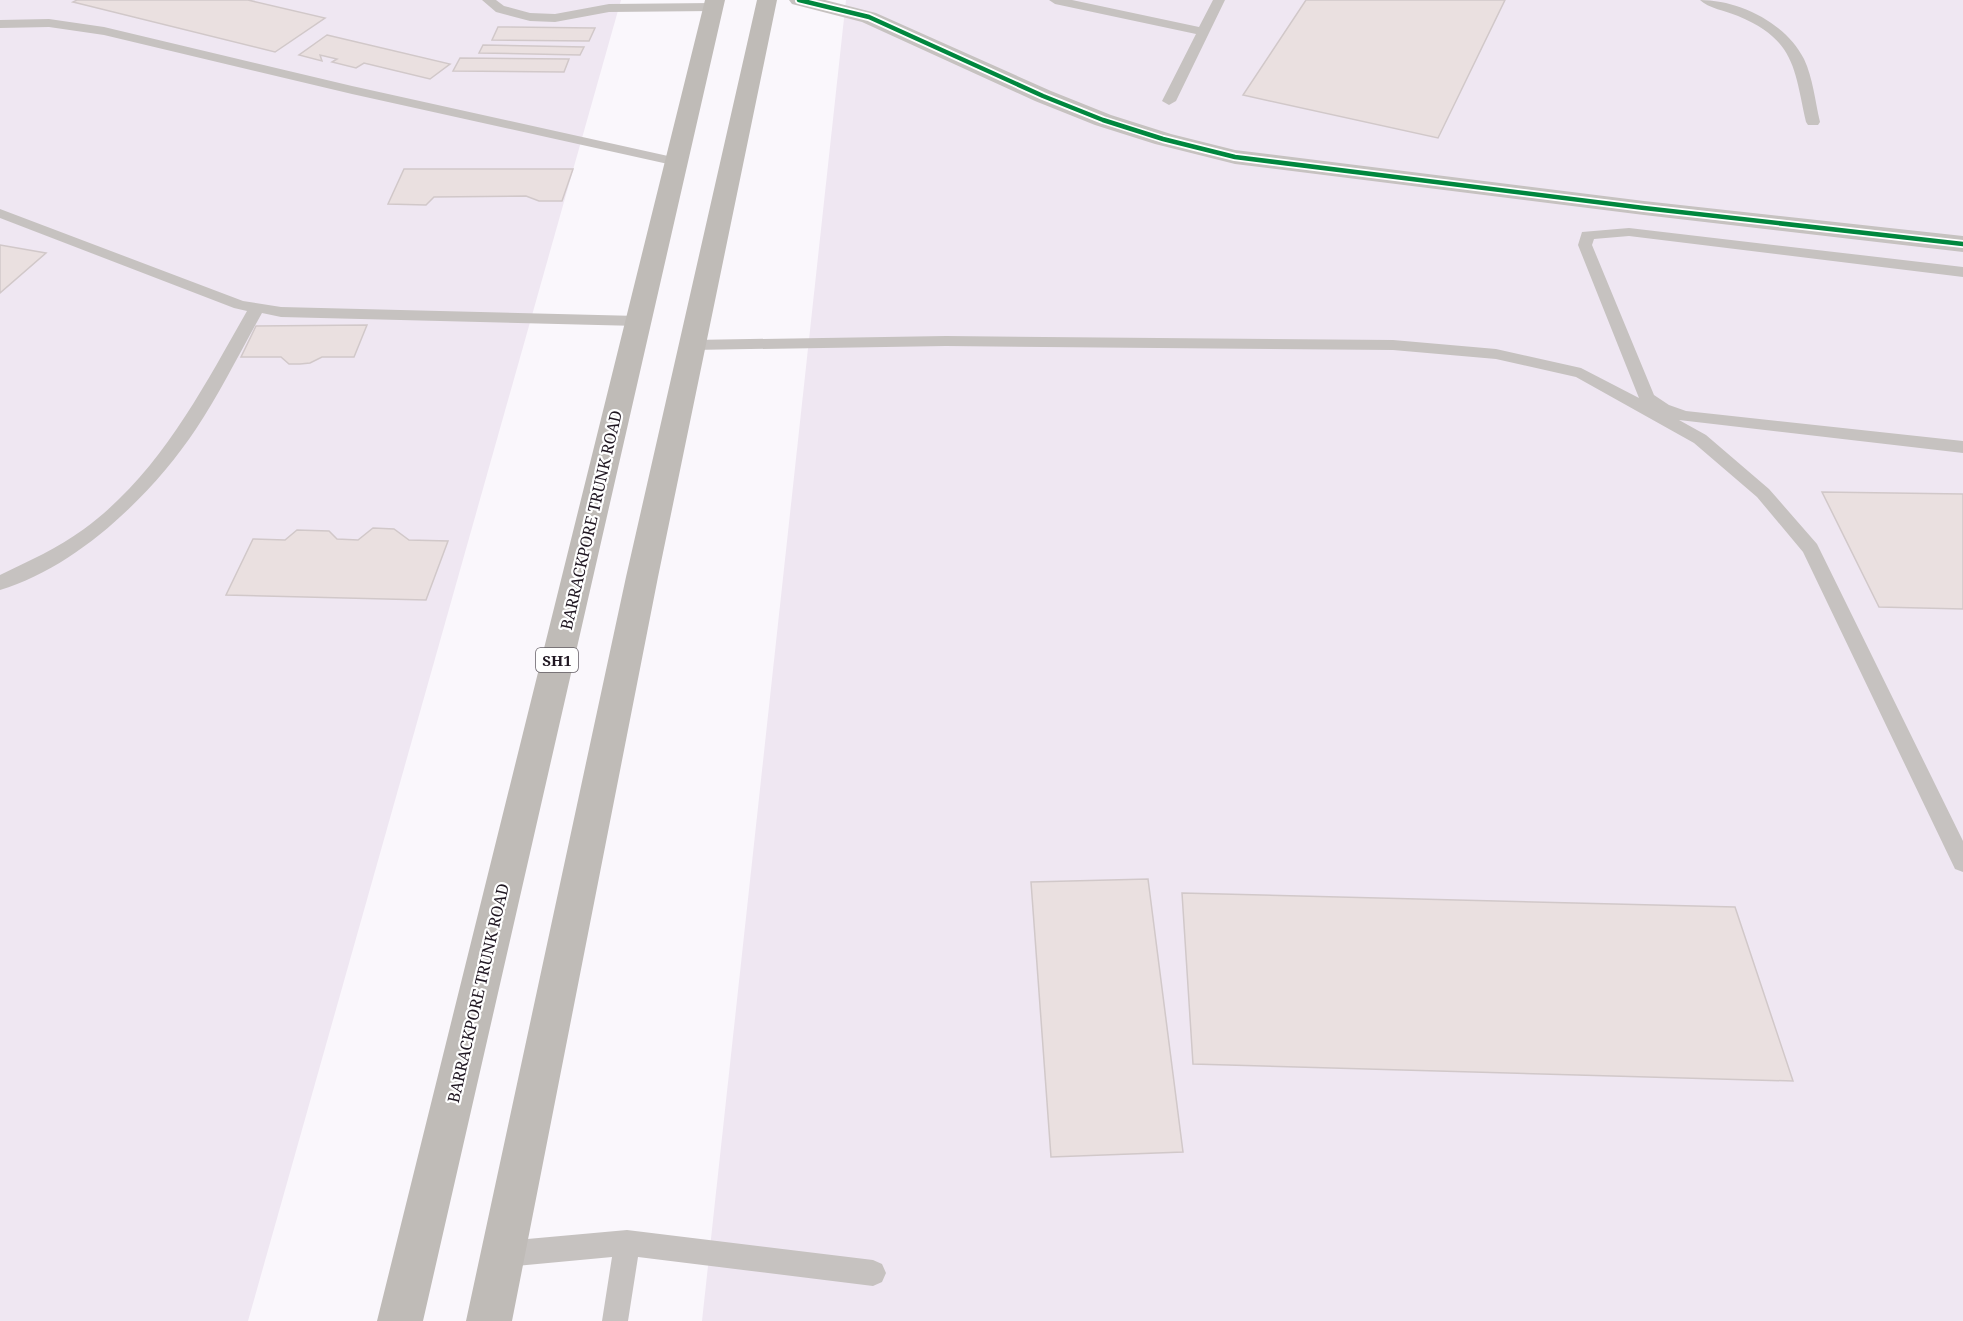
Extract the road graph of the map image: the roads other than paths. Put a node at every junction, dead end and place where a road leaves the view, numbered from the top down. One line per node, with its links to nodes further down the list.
1 (488, 0): 7 (lane)
2 (767, 0): 18 (main road)
3 (798, 0): 14 (street)
4 (1055, 0): 9 (lane)
5 (1219, 0): 9 (lane)
6 (1706, 0): 11 (lane)
7 (714, 4): 12 (main road, BARRACKPORE TRUNK ROAD / SH1)
8 (0, 24): 12 (lane)
9 (1203, 32): 10 (lane)
10 (1169, 101)
11 (1813, 122)
12 (677, 162): 17 (main road, BARRACKPORE TRUNK ROAD / SH1)
13 (0, 213): 16 (lane)
14 (1963, 244)
15 (1963, 272): 19 (lane)
16 (257, 308): 17 (lane); 20 (lane)
17 (638, 321): 25 (main road, BARRACKPORE TRUNK ROAD / SH1)
18 (692, 345): 21 (lane); 23 (main road)
19 (1963, 447)
20 (0, 583)
21 (1963, 863)
22 (627, 1243): 23 (lane); 24 (lane); 27 (lane)
23 (504, 1254): 26 (main road)
24 (873, 1273)
25 (400, 1321)
26 (489, 1321)
27 (615, 1321)

